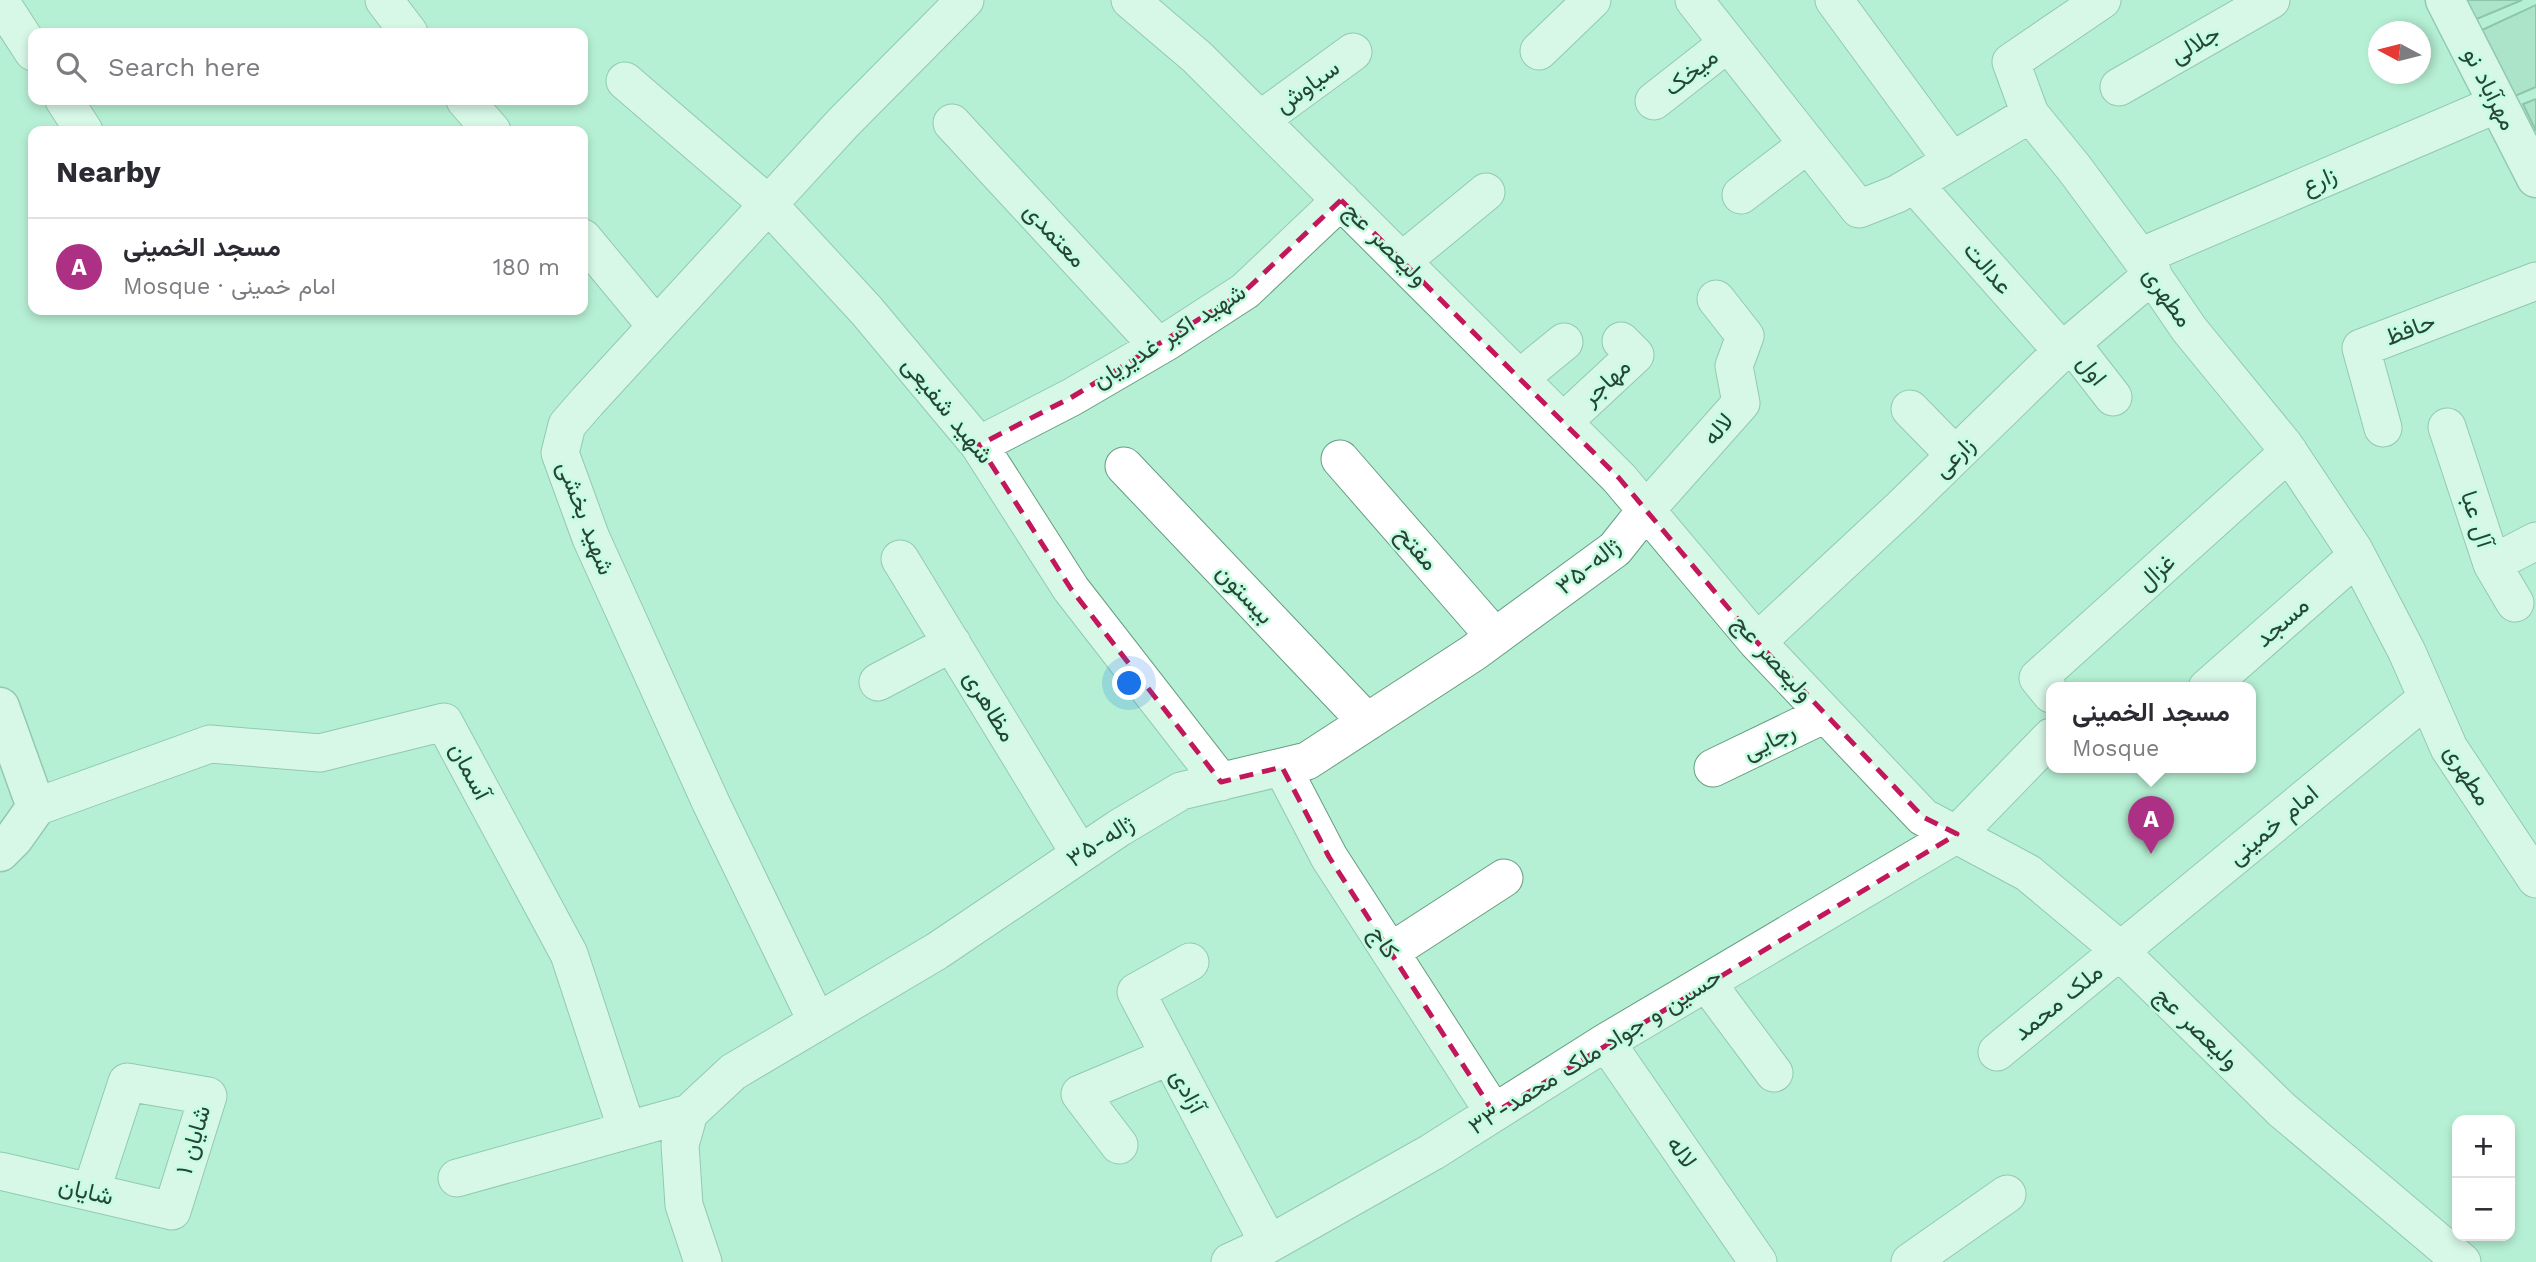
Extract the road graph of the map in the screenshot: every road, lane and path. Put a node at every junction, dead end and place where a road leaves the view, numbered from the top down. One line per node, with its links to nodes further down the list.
1 (384, 0): 11 (street)
2 (965, 0): 34 (street, شهید بخشی)
3 (1130, 0): 23 (street, ولیعصر عج)
4 (1592, 0): 14 (street)
5 (1694, 0): 12 (street)
6 (1834, 0): 28 (street)
7 (2102, 0): 22 (street, مطهری)
8 (2271, 0): 17 (street, جلالی)
9 (2445, 0): 19 (street, مهرآباد نو)
10 (0, 1): 13 (street)
11 (405, 28)
12 (1728, 43): 18 (street, میخک); 27 (street)
13 (28, 44)
14 (1539, 51)
15 (1353, 52): 23 (street, سیاوش)
16 (625, 81): 34 (street, شهید شفیعی)
17 (2119, 87)
18 (1654, 101)
19 (2497, 103): 29 (street, مهرآباد نو); 37 (street, زارع)
20 (67, 105): 25 (street)
21 (469, 105): 26 (street)
22 (2030, 114): 28 (street); 37 (street, مطهری)
23 (1261, 120): 33 (street, ولیعصر عج)
24 (952, 123): 43 (street, معتمدی)
25 (81, 126)
26 (488, 126)
27 (1808, 144): 30 (street); 32 (street)
28 (1952, 161): 30 (street)
29 (2536, 178)
30 (1914, 184): 44 (street, عدالت)
31 (1486, 192): 36 (street)
32 (1741, 195)
33 (1341, 200): 36 (street, ولیعصر عج); 43 (street, شهید اکبر غدیریان)
34 (768, 204): 40 (street, شهید بخشی); 51 (street, شهید شفیعی)
35 (588, 245): 40 (street)
36 (1402, 261): 45 (street, ولیعصر عج)
37 (2146, 265): 44 (street, زارعی); 52 (street, مطهری)
38 (2536, 281): 50 (street, حافظ)
39 (1716, 299): 56 (street, لاله)
40 (656, 326): 86 (street, شهید بخشی)
41 (1621, 341): 48 (street, مهاجر)
42 (1564, 342): 45 (street)
43 (1158, 346): 51 (street, شهید اکبر غدیریان)
44 (2066, 347): 46 (street, اول); 53 (street, زارعی)
45 (1520, 378): 48 (street, ولیعصر عج)
46 (2113, 397)
47 (1910, 409): 53 (street)
48 (1563, 422): 56 (street, ولیعصر عج)
49 (2446, 427): 60 (street, آل عبا)
50 (2383, 428)
51 (979, 445): 75 (street, شهید شفیعی)
52 (2289, 452): 58 (street, مطهری); 67 (street, غزال)
53 (1955, 455): 63 (street, زارعی)
54 (1340, 459): 62 (street, مفتح)
55 (1124, 466): 71 (street, بیستون)
56 (1646, 510): 62 (street, ۳۵-ژاله); 63 (street, ولیعصر عج)
57 (2536, 541): 60 (street, آل عبا)
58 (2357, 556): 66 (street, مسجد); 68 (street, مطهری)
59 (900, 559): 64 (street, مظاهری)
60 (2492, 564): 61 (street)
61 (2515, 603)
62 (1495, 637): 71 (street, ۳۵-ژاله)
63 (1757, 642): 70 (street, ولیعصر عج)
64 (952, 643): 65 (street); 79 (street, مظاهری)
65 (878, 682)
66 (2214, 682)
67 (2046, 688)
68 (2427, 698): 81 (street, مطهری); 82 (street, امام خمینی)
69 (0, 707): 76 (street)
70 (1825, 714): 74 (street, رجایی); 77 (street, ولیعصر عج)
71 (1367, 722): 73 (street, ۳۵-ژاله)
72 (2046, 742): 77 (street)
73 (1282, 767): 75 (street, ۳۵-ژاله); 83 (street, کاج)
74 (1713, 768)
75 (1221, 782): 79 (street, ۳۵-ژاله)
76 (36, 807): 78 (street); 93 (street, آسمان)
77 (1957, 834): 82 (street, ولیعصر عج); 85 (street, ۳۳-حسین و جواد ملک محمد)
78 (0, 852)
79 (1080, 854): 86 (street, ۳۵-ژاله)
80 (1504, 878): 83 (street)
81 (2536, 879)
82 (2120, 952): 88 (street, ملک محمد); 105 (street, ولیعصر عج)
83 (1390, 953): 92 (street, کاج)
84 (1189, 962): 89 (street, آزادی)
85 (1707, 982): 87 (street, ۳۳-حسین و جواد ملک محمد); 90 (street)
86 (817, 1022): 91 (street, ۳۵-ژاله)
87 (1606, 1042): 92 (street, ۳۳-حسین و جواد ملک محمد); 103 (street, لاله)
88 (1997, 1052)
89 (1170, 1056): 94 (street); 100 (street, آزادی)
90 (1774, 1073)
91 (689, 1113): 93 (street); 101 (street)
92 (1494, 1113): 100 (street, ۳۳-حسین و جواد ملک محمد)
93 (627, 1130): 96 (street)
94 (1119, 1145)
95 (0, 1171): 97 (street, شایان)
96 (457, 1178)
97 (91, 1192): 99 (street, شایان); 99 (street, شایان ۱)
98 (2007, 1194): 104 (street)
99 (172, 1211)
100 (1269, 1244): 102 (street, ۳۳-حسین و جواد ملک محمد)
101 (703, 1262)
102 (1230, 1262)
103 (1758, 1262)
104 (1910, 1262)
105 (2462, 1262)

